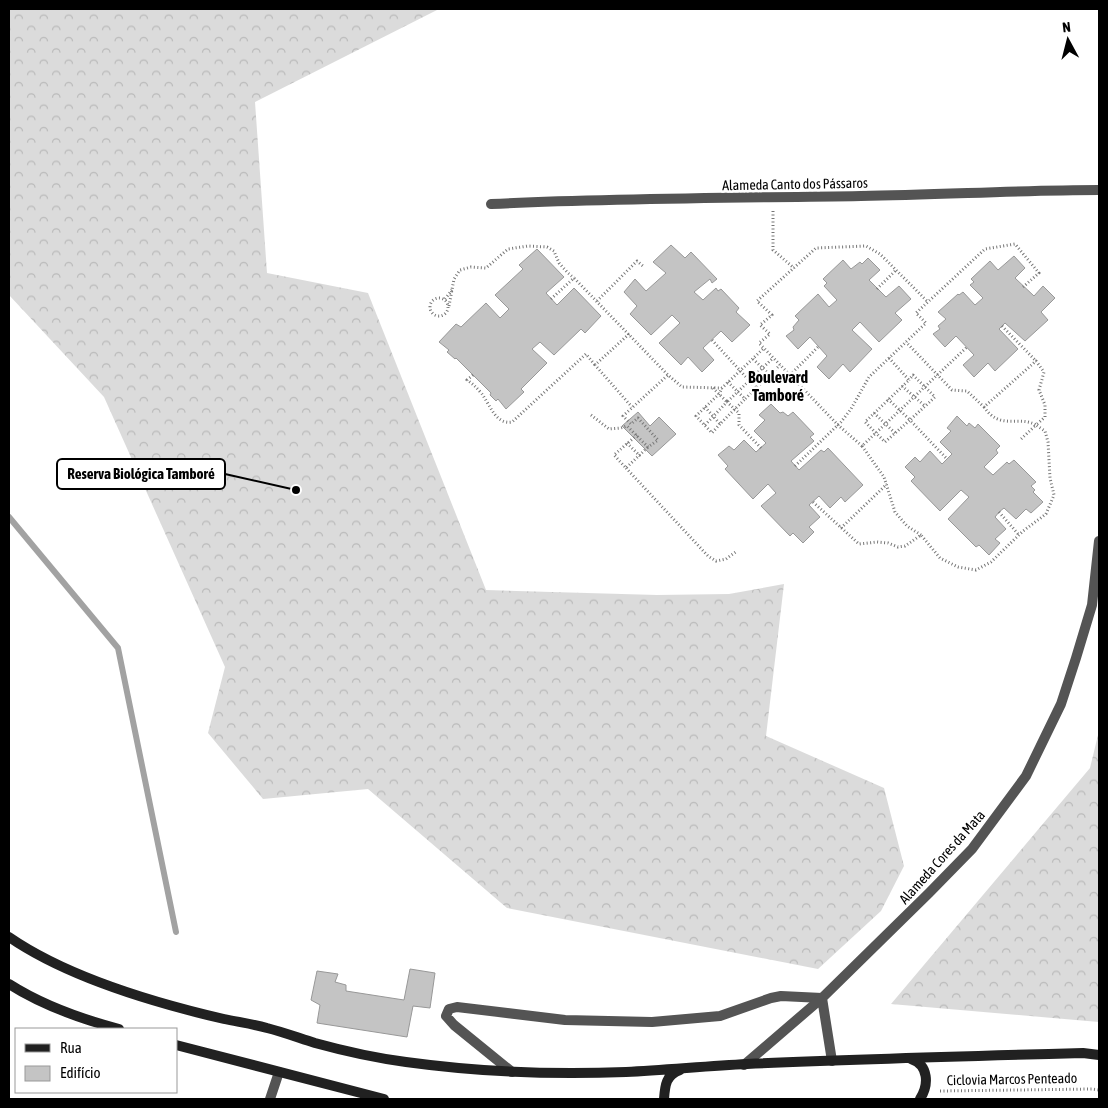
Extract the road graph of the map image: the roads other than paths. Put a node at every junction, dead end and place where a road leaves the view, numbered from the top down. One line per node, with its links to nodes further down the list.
1 (1099, 190): 2 (street, Alameda Canto dos Pássaros)
2 (491, 204)
3 (1099, 541): 6 (street, Alameda Cores da Mata)
4 (9, 937): 15 (main road)
5 (9, 984): 7 (main road)
6 (822, 998): 11 (street); 12 (street, Alameda Cores da Mata); 15 (street)
7 (115, 1028)
8 (178, 1046): 14 (main road)
9 (1099, 1054): 10 (main road)
10 (908, 1058): 11 (main road); 16 (main road)
11 (832, 1060): 12 (main road)
12 (744, 1064): 13 (main road)
13 (686, 1068): 15 (main road); 19 (main road)
14 (279, 1072): 17 (street); 18 (main road)
15 (512, 1072)
16 (922, 1095)
17 (270, 1099)
18 (384, 1099)
19 (664, 1099)

